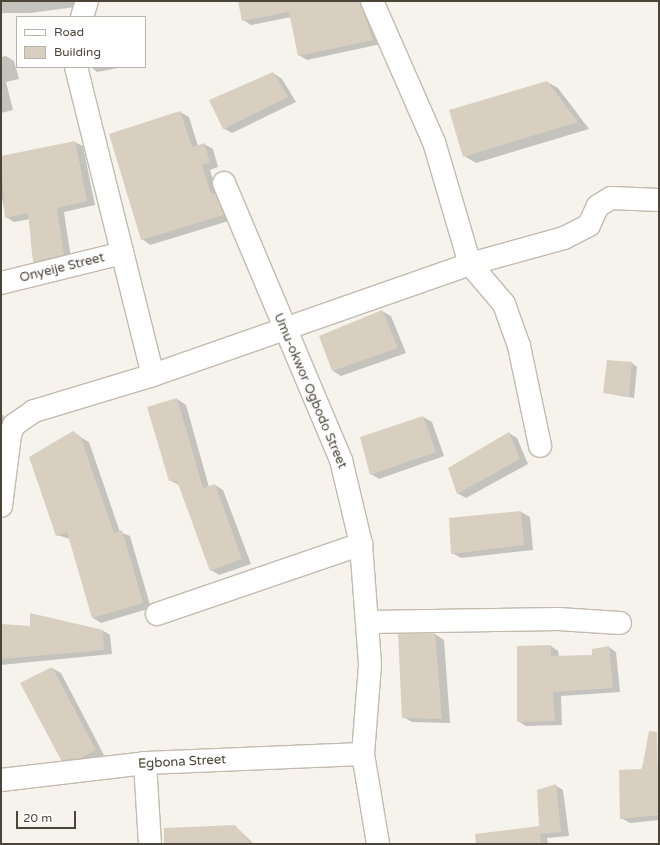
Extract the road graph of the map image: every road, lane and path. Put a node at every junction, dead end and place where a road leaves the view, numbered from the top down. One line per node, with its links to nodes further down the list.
1 (87, 1): 3 (street)
2 (372, 1): 8 (street)
3 (82, 16)
4 (76, 68): 7 (street)
5 (224, 184): 10 (street, Umu-okwor Ogbodo Street)
6 (659, 200): 8 (street)
7 (122, 253): 9 (street, Onyeije Street); 11 (street)
8 (470, 264): 10 (street); 12 (street)
9 (1, 283)
10 (283, 330): 11 (street); 14 (street, Umu-okwor Ogbodo Street)
11 (153, 375): 13 (street)
12 (540, 446)
13 (1, 506)
14 (361, 544): 15 (street); 16 (street, Umu-okwor Ogbodo Street)
15 (157, 614)
16 (369, 622): 17 (street); 18 (street, Umu-okwor Ogbodo Street)
17 (620, 623)
18 (363, 754): 19 (street, Egbona Street); 22 (street, Umu-okwor Ogbodo Street)
19 (145, 763): 20 (street, Egbona Street); 21 (street)
20 (1, 780)
21 (150, 844)
22 (378, 844)

